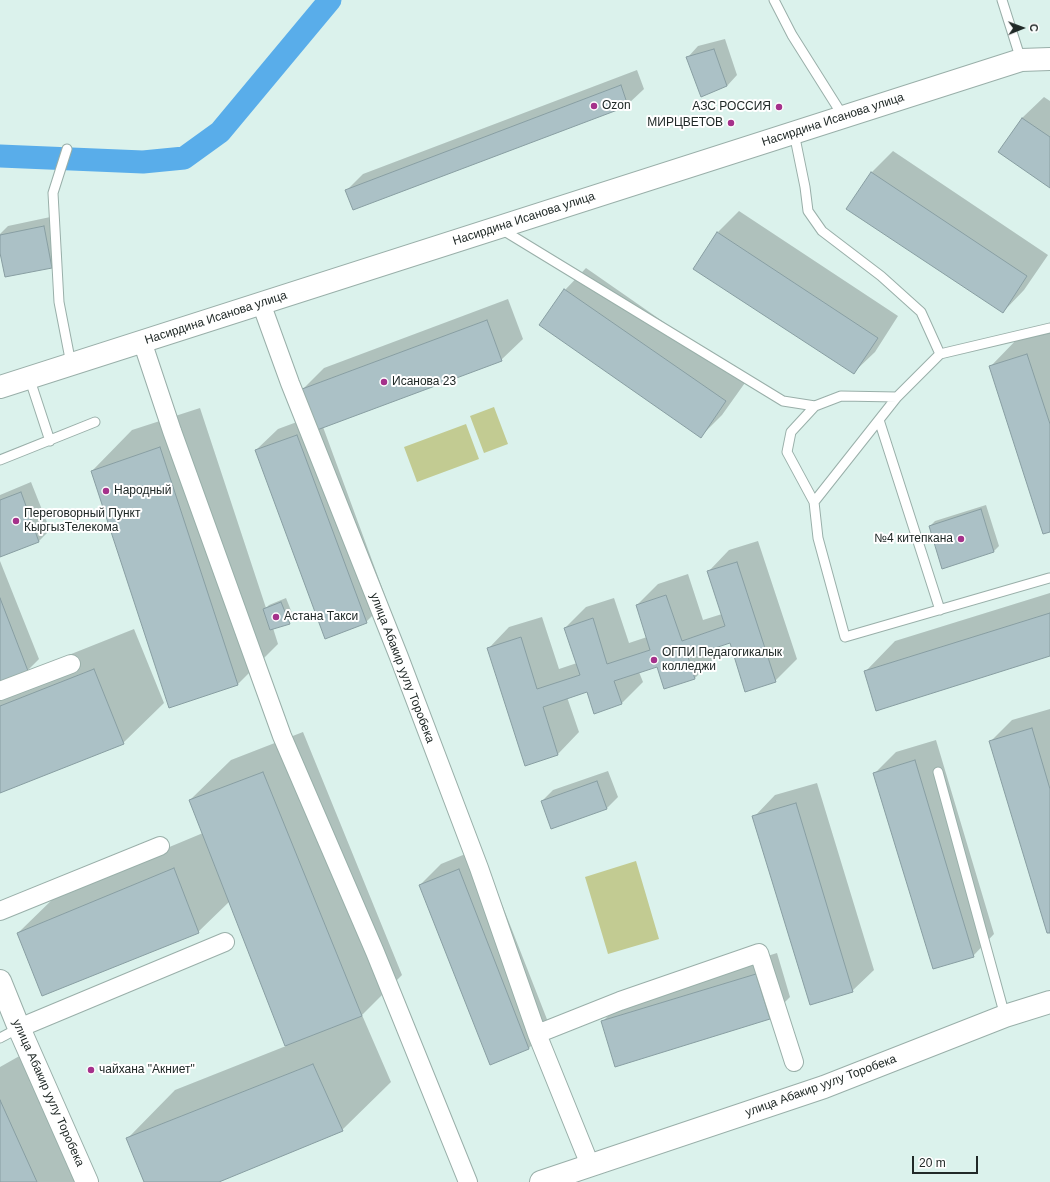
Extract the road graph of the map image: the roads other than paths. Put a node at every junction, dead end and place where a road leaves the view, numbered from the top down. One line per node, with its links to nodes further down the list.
1 (774, 0): 5 (lane)
2 (1002, 0): 4 (lane)
3 (1050, 59): 4 (main road, Насирдина Исанова улица)
4 (1021, 60): 5 (main road, Насирдина Исанова улица)
5 (843, 116): 6 (main road, Насирдина Исанова улица)
6 (794, 132): 8 (main road, Насирдина Исанова улица); 12 (lane)
7 (67, 149): 13 (lane)
8 (498, 227): 9 (main road, Насирдина Исанова улица); 17 (lane)
9 (261, 303): 11 (main road, Насирдина Исанова улица); 35 (street, улица Абакир уулу Торобека)
10 (1050, 328): 12 (lane)
11 (142, 341): 13 (main road, Насирдина Исанова улица); 40 (street)
12 (940, 354): 16 (lane)
13 (71, 364): 14 (main road, Насирдина Исанова улица)
14 (29, 377): 15 (main road, Насирдина Исанова улица); 20 (lane)
15 (0, 387)
16 (898, 397): 17 (lane); 18 (lane)
17 (815, 406): 22 (lane)
18 (879, 420): 22 (lane); 24 (lane)
19 (95, 422): 20 (lane)
20 (50, 441): 21 (lane)
21 (0, 460)
22 (814, 502): 24 (lane)
23 (1049, 578): 24 (lane)
24 (940, 610)
25 (71, 664): 26 (street)
26 (0, 691)
27 (938, 772): 33 (lane)
28 (160, 846): 29 (street)
29 (0, 911)
30 (225, 942): 34 (street)
31 (0, 981): 34 (main road, улица Абакир уулу Торобека)
32 (1050, 1002): 33 (main road, улица Абакир уулу Торобека)
33 (1005, 1016): 38 (main road, улица Абакир уулу Торобека)
34 (19, 1028): 36 (lane); 39 (main road, улица Абакир уулу Торобека)
35 (537, 1034): 37 (street); 38 (street, улица Абакир уулу Торобека)
36 (0, 1038)
37 (794, 1062)
38 (590, 1166): 41 (main road, улица Абакир уулу Торобека)
39 (87, 1182)
40 (468, 1182)
41 (540, 1182)

